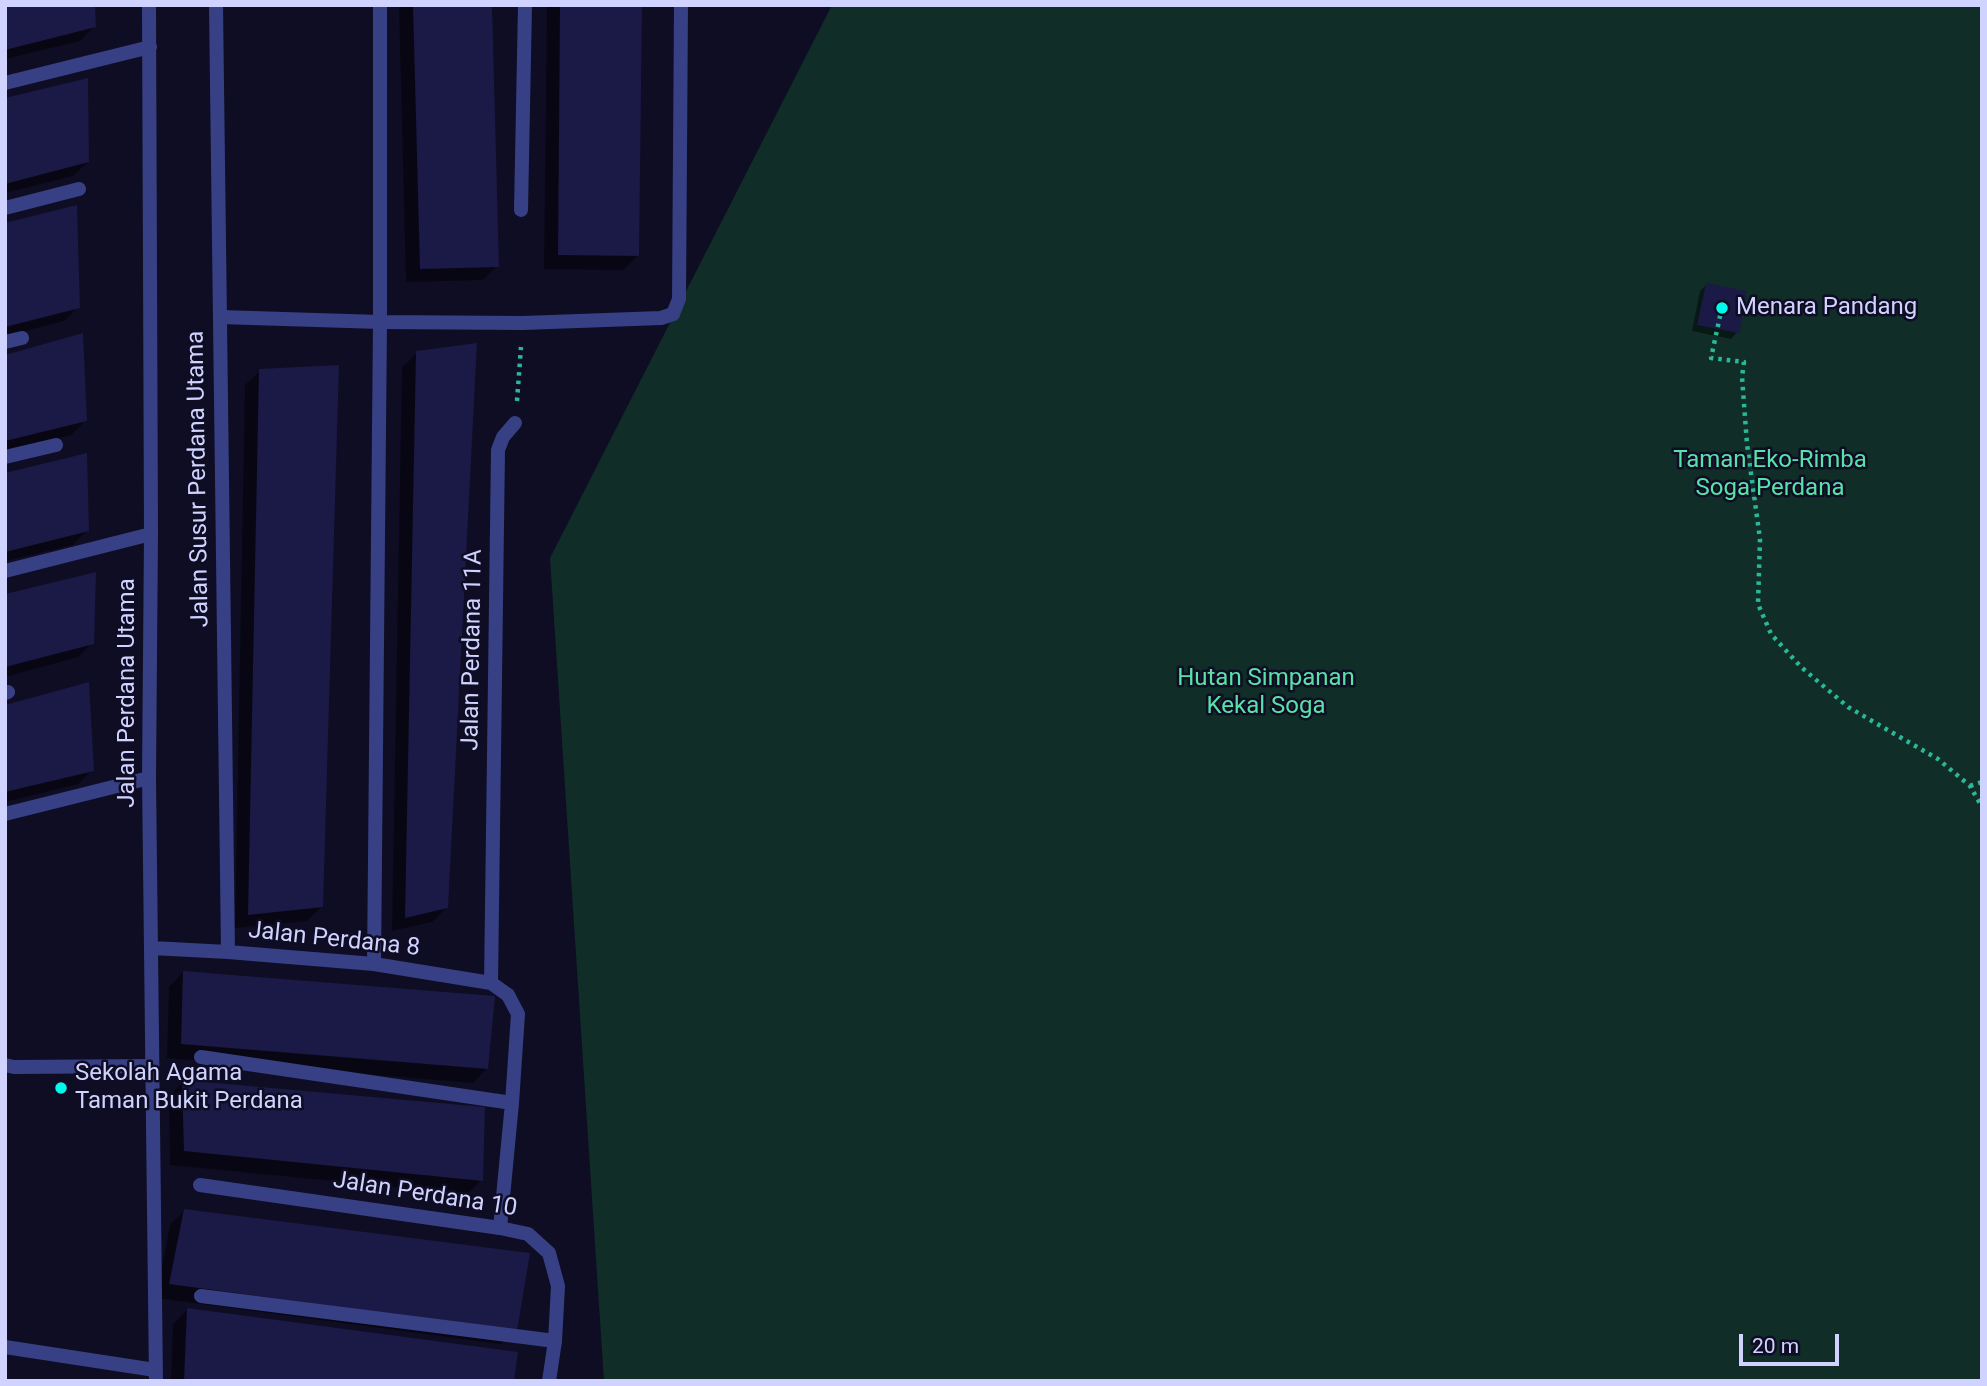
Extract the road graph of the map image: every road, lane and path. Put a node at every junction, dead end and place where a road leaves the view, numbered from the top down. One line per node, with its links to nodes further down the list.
1 (149, 5): 6 (street, Jalan Perdana Utama)
2 (216, 5): 12 (street, Jalan Susur Perdana Utama)
3 (380, 5): 13 (street)
4 (525, 5): 10 (street)
5 (681, 5): 14 (street)
6 (150, 47): 7 (street); 20 (street, Jalan Perdana Utama)
7 (5, 83)
8 (79, 189): 9 (street)
9 (5, 208)
10 (521, 210)
11 (1722, 307): 24 (path)
12 (220, 317): 13 (street); 28 (street, Jalan Susur Perdana Utama)
13 (380, 323): 14 (street); 29 (street)
14 (523, 323): 17 (path)
15 (22, 338): 16 (street)
16 (5, 342)
17 (515, 423): 30 (street, Jalan Perdana 11A)
18 (56, 446): 19 (street)
19 (5, 457)
20 (151, 534): 21 (street); 22 (street, Jalan Perdana Utama)
21 (5, 571)
22 (149, 778): 26 (street); 27 (street, Jalan Perdana Utama)
23 (1982, 782): 24 (path)
24 (1970, 786): 25 (path)
25 (1982, 807)
26 (5, 814)
27 (152, 948): 28 (street, Jalan Perdana 8); 33 (street, Jalan Perdana Utama)
28 (228, 952): 29 (street, Jalan Perdana 8)
29 (374, 964): 30 (street, Jalan Perdana 8)
30 (491, 983): 34 (street, Jalan Perdana 8)
31 (201, 1057): 34 (street)
32 (5, 1065): 33 (street)
33 (152, 1066): 40 (street, Jalan Perdana Utama)
34 (512, 1103): 36 (street)
35 (200, 1185): 36 (street, Jalan Perdana 10)
36 (500, 1228): 38 (street, Jalan Perdana 10)
37 (201, 1296): 38 (street)
38 (555, 1341): 41 (street, Jalan Perdana 10)
39 (5, 1347): 40 (street)
40 (155, 1375)
41 (549, 1381)

